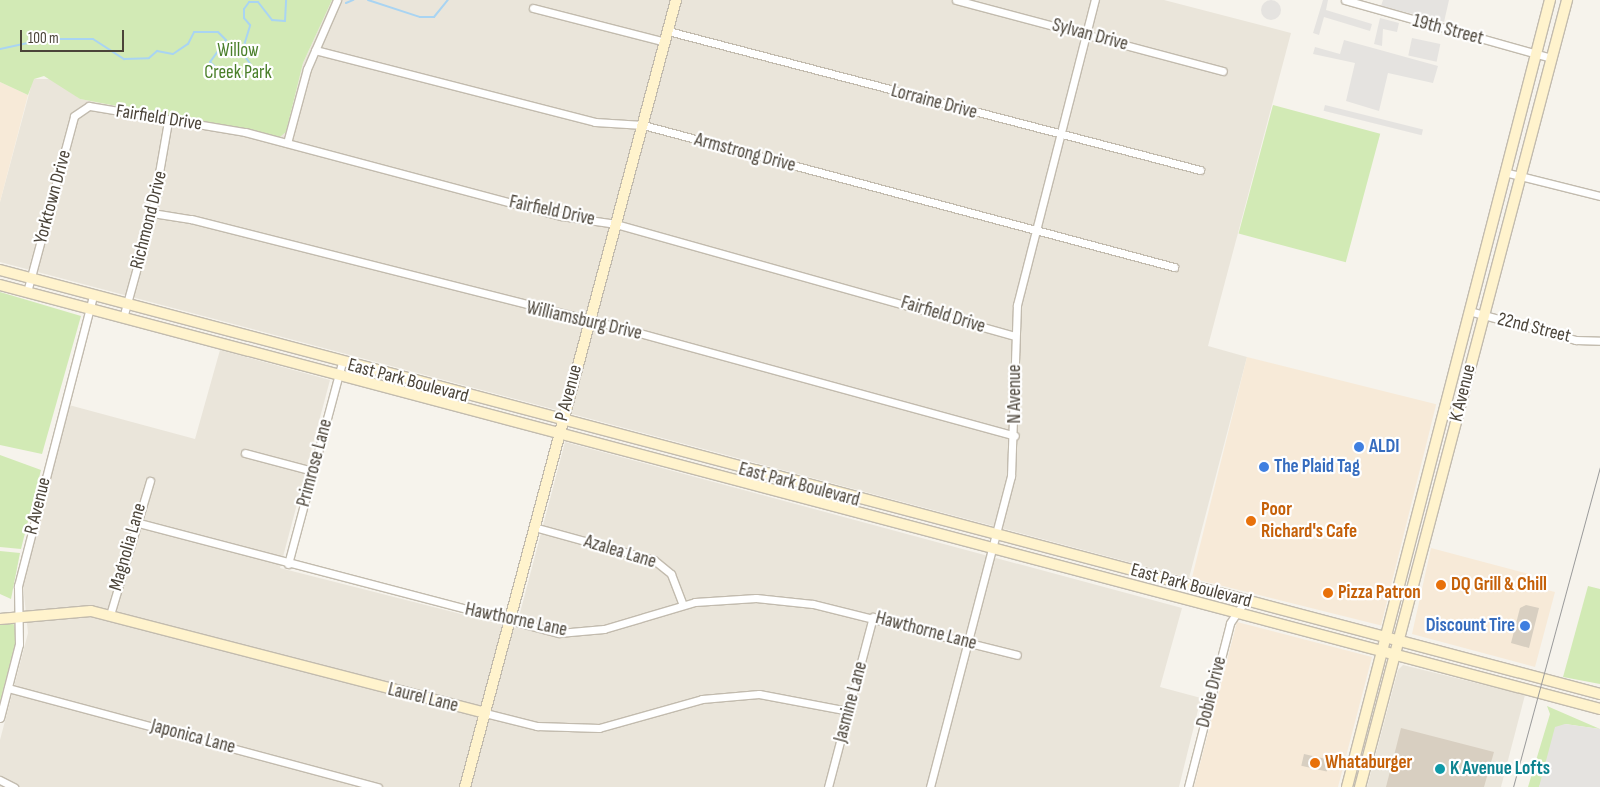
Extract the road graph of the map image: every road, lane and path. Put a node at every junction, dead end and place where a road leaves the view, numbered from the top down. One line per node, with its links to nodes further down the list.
1 (336, 0): 12 (street)
2 (676, 0): 9 (main road, P Avenue)
3 (956, 0): 10 (street, Sylvan Drive)
4 (1095, 0): 10 (street, N Avenue)
5 (1345, 0): 13 (street, 19th Street)
6 (1550, 0): 13 (main road, K Avenue)
7 (1567, 0): 14 (main road, K Avenue)
8 (533, 8): 11 (street)
9 (668, 31): 11 (main road, P Avenue); 19 (street, Lorraine Drive)
10 (1088, 35): 15 (street, Sylvan Drive); 19 (street, N Avenue)
11 (665, 42): 18 (main road, P Avenue)
12 (315, 50): 18 (street, Armstrong Drive); 20 (street)
13 (1536, 54): 14 (street, 19th Street); 22 (main road, K Avenue)
14 (1552, 58): 23 (main road, K Avenue)
15 (1223, 70)
16 (84, 106): 17 (street, Fairfield Drive); 30 (street, Yorktown Drive)
17 (168, 121): 20 (street, Fairfield Drive); 25 (street, Richmond Drive)
18 (643, 126): 26 (main road, P Avenue); 27 (street, Armstrong Drive)
19 (1061, 135): 21 (street, Lorraine Drive); 27 (street, N Avenue)
20 (287, 143): 26 (street, Fairfield Drive)
21 (1200, 170)
22 (1504, 172): 23 (street); 36 (main road, K Avenue)
23 (1520, 176): 24 (street); 37 (main road, K Avenue)
24 (1600, 196)
25 (152, 214): 34 (street, Richmond Drive); 40 (street, Williamsburg Drive)
26 (616, 224): 40 (main road, P Avenue); 42 (street, Fairfield Drive)
27 (1035, 232): 28 (street, Armstrong Drive); 42 (street, N Avenue)
28 (1174, 267)
29 (0, 270): 30 (main road, East Park Boulevard)
30 (32, 278): 32 (street, Yorktown Drive); 33 (main road, East Park Boulevard)
31 (0, 286): 32 (main road, East Park Boulevard)
32 (27, 292): 35 (main road, East Park Boulevard)
33 (93, 295): 34 (main road, East Park Boulevard); 35 (street, R Avenue)
34 (127, 304): 38 (street, Richmond Drive); 39 (main road, East Park Boulevard)
35 (89, 308): 38 (main road, East Park Boulevard); 65 (street, R Avenue)
36 (1469, 311): 37 (street, 22nd Street); 46 (main road, K Avenue)
37 (1483, 316): 43 (street, 22nd Street); 47 (main road, K Avenue)
38 (124, 318): 41 (main road, East Park Boulevard)
39 (195, 322): 41 (main road); 44 (main road, East Park Boulevard)
40 (589, 322): 48 (main road, P Avenue); 50 (street, Williamsburg Drive)
41 (192, 335): 45 (main road, East Park Boulevard)
42 (1016, 336): 50 (street, N Avenue)
43 (1600, 340)
44 (342, 363): 45 (street, Primrose Lane); 48 (main road, East Park Boulevard)
45 (339, 374): 49 (main road, East Park Boulevard); 52 (street, Primrose Lane)
46 (1442, 414): 47 (main road); 54 (main road, K Avenue)
47 (1456, 418): 55 (main road, K Avenue)
48 (562, 421): 49 (main road, P Avenue); 58 (main road, East Park Boulevard)
49 (559, 432): 57 (main road, P Avenue); 59 (main road, East Park Boulevard)
50 (1015, 436): 58 (street, N Avenue)
51 (245, 452): 52 (street)
52 (313, 471): 60 (street, Primrose Lane)
53 (150, 481): 56 (street, Magnolia Lane)
54 (1424, 484): 55 (main road); 69 (main road, K Avenue)
55 (1438, 488): 70 (main road, K Avenue)
56 (135, 522): 60 (street, Hawthorne Lane); 64 (street, Magnolia Lane)
57 (534, 527): 62 (street, Azalea Lane); 68 (main road, P Avenue)
58 (997, 537): 59 (street, N Avenue); 61 (main road, East Park Boulevard)
59 (994, 549): 63 (main road, East Park Boulevard); 71 (street, N Avenue)
60 (288, 564): 68 (street, Hawthorne Lane)
61 (1245, 601): 63 (street, Dobie Drive); 69 (main road, East Park Boulevard)
62 (682, 605): 66 (street, Hawthorne Lane); 68 (street, Hawthorne Lane)
63 (1236, 612): 72 (main road, East Park Boulevard); 89 (street, Dobie Drive)
64 (110, 615): 65 (main road, Laurel Lane); 81 (main road, Laurel Lane)
65 (20, 616): 67 (main road, Laurel Lane); 77 (street, R Avenue)
66 (873, 617): 71 (street, Hawthorne Lane); 80 (street, Jasmine Lane)
67 (0, 619)
68 (510, 620): 81 (main road, P Avenue)
69 (1385, 638): 70 (main road, East Park Boulevard); 72 (main road, K Avenue)
70 (1399, 641): 73 (main road, K Avenue); 75 (main road, East Park Boulevard)
71 (969, 642): 74 (street, Hawthorne Lane); 88 (street, N Avenue)
72 (1382, 651): 73 (main road, East Park Boulevard); 90 (main road, K Avenue)
73 (1396, 654): 76 (main road, East Park Boulevard); 91 (main road, K Avenue)
74 (1017, 655)
75 (1476, 662): 76 (main road); 78 (main road, East Park Boulevard)
76 (1474, 676): 79 (main road, East Park Boulevard)
77 (8, 688): 82 (street, R Avenue); 85 (street, Japonica Lane)
78 (1600, 694)
79 (1600, 709)
80 (849, 711): 81 (street, Laurel Lane); 87 (street, Jasmine Lane)
81 (485, 713): 86 (main road, P Avenue)
82 (0, 718)
83 (0, 780): 84 (street)
84 (14, 787)
85 (378, 787)
86 (465, 787)
87 (828, 787)
88 (930, 787)
89 (1188, 787)
90 (1347, 787)
91 (1360, 787)

